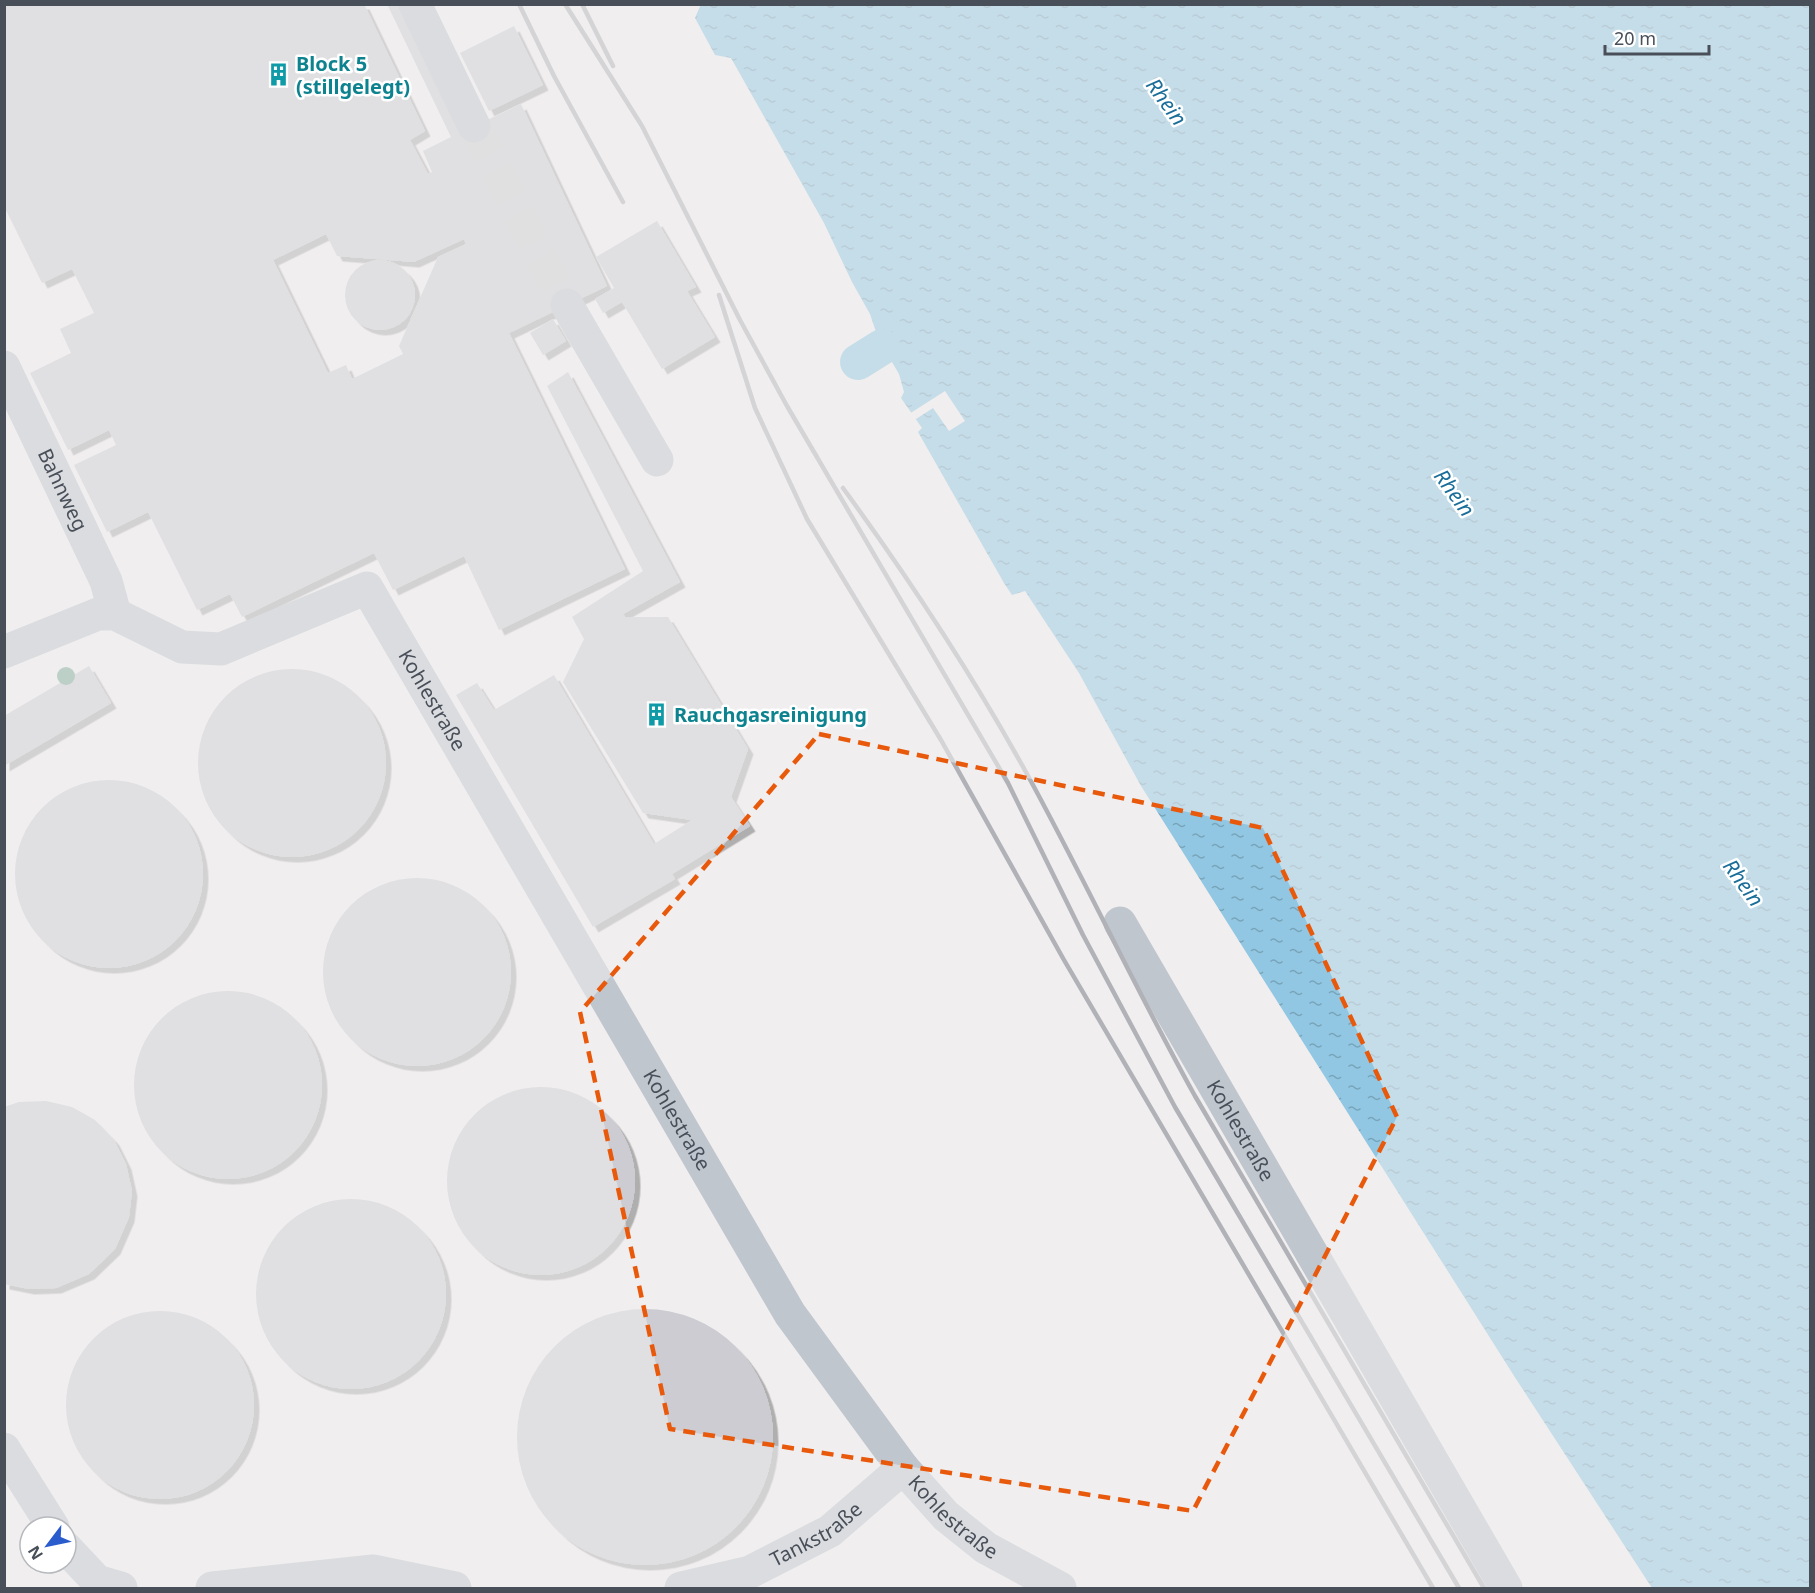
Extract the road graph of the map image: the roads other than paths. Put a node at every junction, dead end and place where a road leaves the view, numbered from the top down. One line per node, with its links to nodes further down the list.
1 (415, 4): 2 (lane)
2 (474, 126)
3 (567, 305): 5 (lane)
4 (4, 367): 6 (lane, Bahnweg)
5 (657, 460)
6 (115, 614): 7 (lane); 10 (lane, Kohlestraße)
7 (4, 652)
8 (1120, 923): 18 (lane, Kohlestraße)
9 (4, 1449): 11 (lane)
10 (903, 1467): 16 (lane, Tankstraße); 17 (lane, Kohlestraße)
11 (45, 1515)
12 (78, 1560): 13 (lane)
13 (121, 1588)
14 (212, 1588): 15 (lane)
15 (455, 1588)
16 (681, 1588)
17 (1060, 1588)
18 (1506, 1588)

